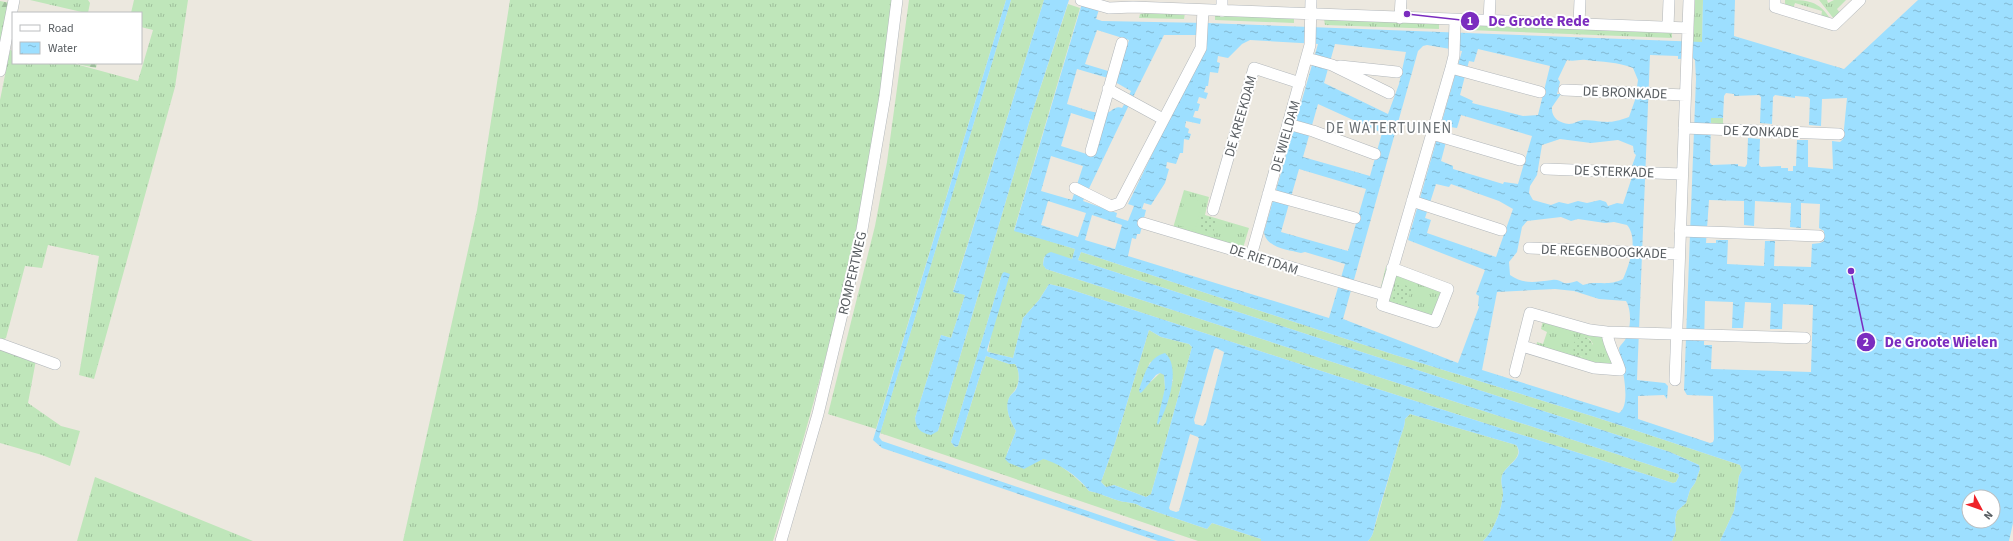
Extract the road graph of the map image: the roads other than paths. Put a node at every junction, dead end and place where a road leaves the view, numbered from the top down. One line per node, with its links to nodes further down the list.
1 (14, 0): 26 (street)
2 (897, 0): 66 (street, ROMPERTWEG)
3 (1081, 0): 12 (street)
4 (1311, 0): 16 (street, DE WIELDAM)
5 (1401, 0): 15 (street)
6 (1490, 0): 17 (street)
7 (1580, 0): 18 (street)
8 (1669, 0): 20 (street)
9 (1688, 0): 21 (street)
10 (1775, 0): 11 (street)
11 (1860, 0)
12 (1133, 4): 14 (street)
13 (1222, 5): 14 (street); 16 (street)
14 (1203, 16): 34 (street)
15 (1400, 18): 16 (street); 19 (street)
16 (1310, 19): 23 (street, DE WIELDAM)
17 (1489, 21): 18 (street); 19 (street)
18 (1579, 24): 20 (street)
19 (1455, 25): 25 (street)
20 (1668, 27): 21 (street)
21 (1688, 28): 33 (street)
22 (1122, 43): 29 (street)
23 (1309, 58): 24 (street); 28 (street, DE WIELDAM)
24 (1332, 65): 27 (street); 32 (street)
25 (1453, 69): 31 (street); 38 (street)
26 (0, 71)
27 (1397, 72)
28 (1300, 82): 35 (street, DE WIELDAM); 47 (street, DE KREEKDAM)
29 (1109, 86): 34 (street); 39 (street)
30 (1564, 90): 33 (street, DE BRONKADE)
31 (1540, 92)
32 (1389, 93)
33 (1685, 95): 36 (street)
34 (1163, 119): 44 (street)
35 (1290, 125): 40 (street); 45 (street, DE WIELDAM)
36 (1687, 129): 37 (street, DE ZONKADE); 43 (street)
37 (1839, 134)
38 (1433, 135): 41 (street); 46 (street)
39 (1090, 151)
40 (1375, 154)
41 (1520, 160)
42 (1546, 169): 43 (street, DE STERKADE)
43 (1682, 174): 51 (street)
44 (1075, 188)
45 (1270, 195): 48 (street); 55 (street, DE WIELDAM)
46 (1414, 202): 50 (street); 56 (street)
47 (1213, 210)
48 (1355, 218)
49 (1144, 223): 55 (street, DE RIETDAM)
50 (1501, 230)
51 (1683, 231): 52 (street); 54 (street)
52 (1819, 236)
53 (1529, 248): 54 (street, DE REGENBOOGKADE)
54 (1679, 254): 59 (street)
55 (1251, 256): 57 (street, DE RIETDAM)
56 (1392, 268): 57 (street); 57 (street)
57 (1384, 295)
58 (1607, 332): 59 (street); 62 (street); 62 (street)
59 (1680, 334): 60 (street); 65 (street)
60 (1805, 338)
61 (0, 344): 63 (street)
62 (1522, 346): 64 (street)
63 (55, 364)
64 (1515, 372)
65 (1675, 380)
66 (781, 541)

